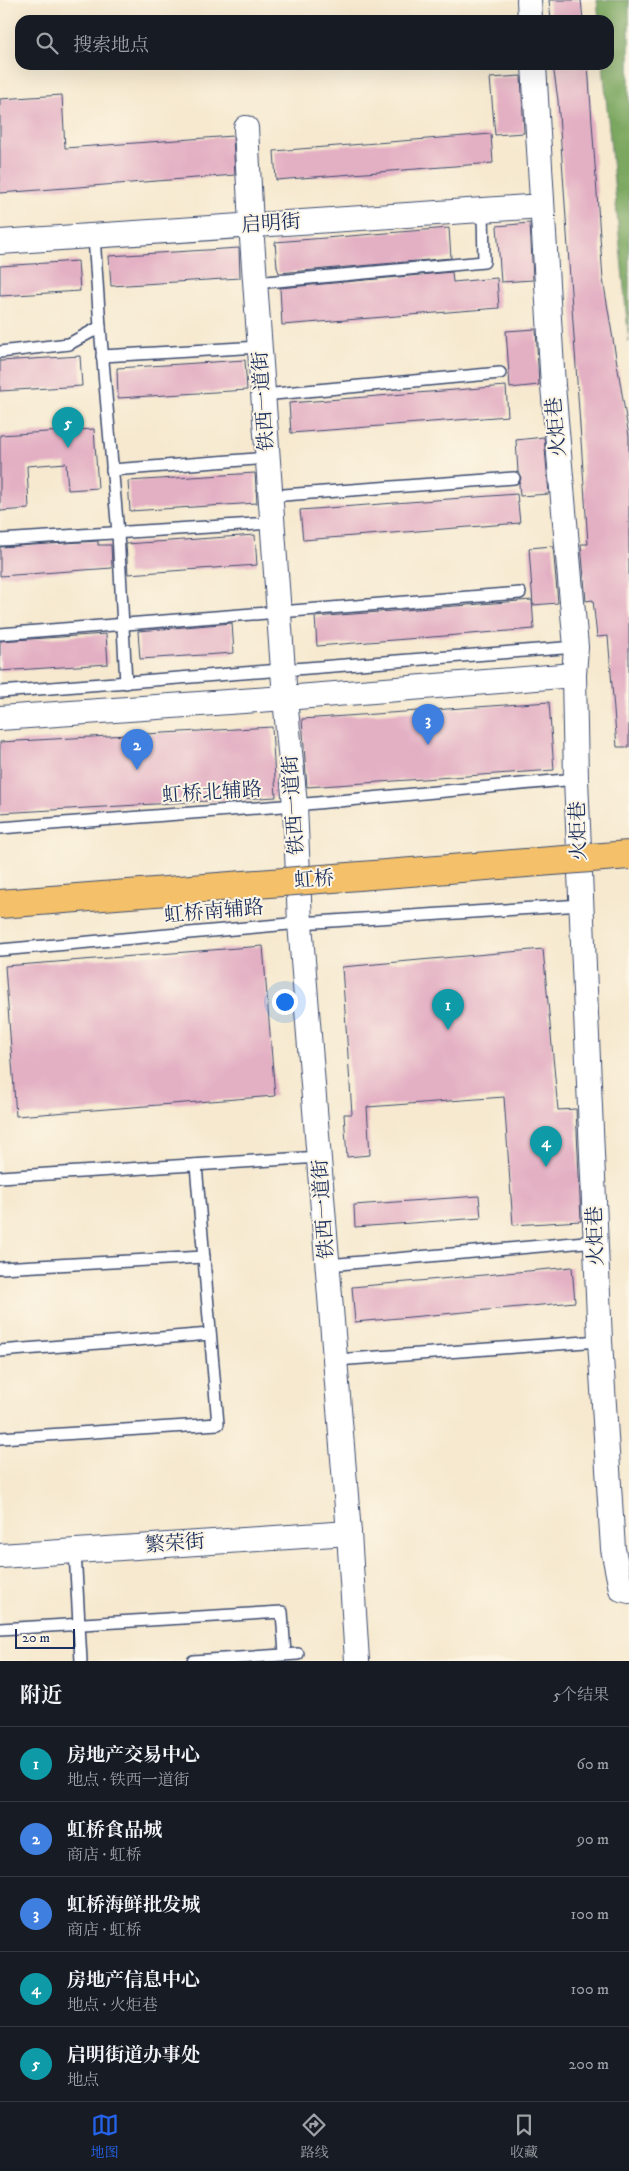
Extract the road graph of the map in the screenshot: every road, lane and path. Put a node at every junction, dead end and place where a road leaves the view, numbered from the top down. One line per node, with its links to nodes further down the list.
1 (529, 0): 2 (street)
2 (530, 15)
3 (534, 70): 5 (street, 火炬巷)
4 (246, 128): 7 (street, 铁西一道街)
5 (542, 206): 6 (street, 启明街); 28 (street, 火炬巷)
6 (483, 210): 7 (street, 启明街); 10 (lane)
7 (251, 225): 8 (street, 启明街); 10 (street, 铁西一道街)
8 (94, 236): 9 (street, 启明街); 11 (lane)
9 (0, 242)
10 (255, 283): 12 (street, 铁西一道街)
11 (100, 327): 13 (lane); 14 (lane)
12 (260, 347): 14 (lane); 16 (street, 铁西一道街)
13 (0, 352)
14 (102, 356): 18 (lane)
15 (500, 373): 16 (lane)
16 (263, 395): 17 (street, 铁西一道街)
17 (268, 458): 18 (lane); 20 (street, 铁西一道街)
18 (112, 470): 22 (lane)
19 (514, 478): 20 (lane)
20 (270, 496): 21 (street, 铁西一道街)
21 (272, 523): 22 (lane); 25 (street, 铁西一道街)
22 (118, 533): 23 (lane); 26 (lane)
23 (0, 540)
24 (520, 594): 25 (lane)
25 (279, 612): 26 (lane); 29 (street, 铁西一道街)
26 (124, 624): 27 (lane); 31 (lane)
27 (0, 634)
28 (576, 646): 29 (lane); 30 (street, 火炬巷)
29 (283, 671): 31 (lane); 33 (street, 铁西一道街)
30 (574, 675): 33 (street); 35 (street, 火炬巷)
31 (126, 683): 32 (lane)
32 (0, 692)
33 (285, 698): 34 (street); 36 (street, 铁西一道街)
34 (0, 718)
35 (576, 779): 36 (lane, 虹桥北辅路); 40 (street, 火炬巷)
36 (296, 805): 37 (lane, 虹桥北辅路); 41 (street, 铁西一道街)
37 (0, 828)
38 (629, 855): 39 (main road, 虹桥, bridge)
39 (0, 904)
40 (582, 905): 41 (lane, 虹桥南辅路); 46 (street, 火炬巷)
41 (300, 924): 42 (lane, 虹桥南辅路); 43 (street, 铁西一道街)
42 (0, 950)
43 (320, 1157): 44 (lane); 48 (street, 铁西一道街)
44 (196, 1165): 45 (lane); 47 (lane)
45 (0, 1177)
46 (596, 1241): 48 (lane); 51 (street, 火炬巷)
47 (204, 1257): 49 (lane); 50 (lane)
48 (328, 1264): 53 (street, 铁西一道街)
49 (0, 1268)
50 (210, 1334): 52 (lane); 54 (lane)
51 (600, 1341): 53 (lane); 58 (street, 火炬巷)
52 (0, 1351)
53 (336, 1360): 55 (street, 铁西一道街)
54 (0, 1438)
55 (349, 1533): 56 (street, 繁荣街); 65 (street, 铁西一道街)
56 (74, 1551): 57 (street, 繁荣街); 59 (lane)
57 (0, 1556)
58 (629, 1591)
59 (79, 1624): 60 (lane); 61 (lane); 63 (lane)
60 (0, 1629)
61 (284, 1654): 62 (lane); 64 (lane)
62 (298, 1654)
63 (81, 1661)
64 (193, 1661)
65 (357, 1661)

